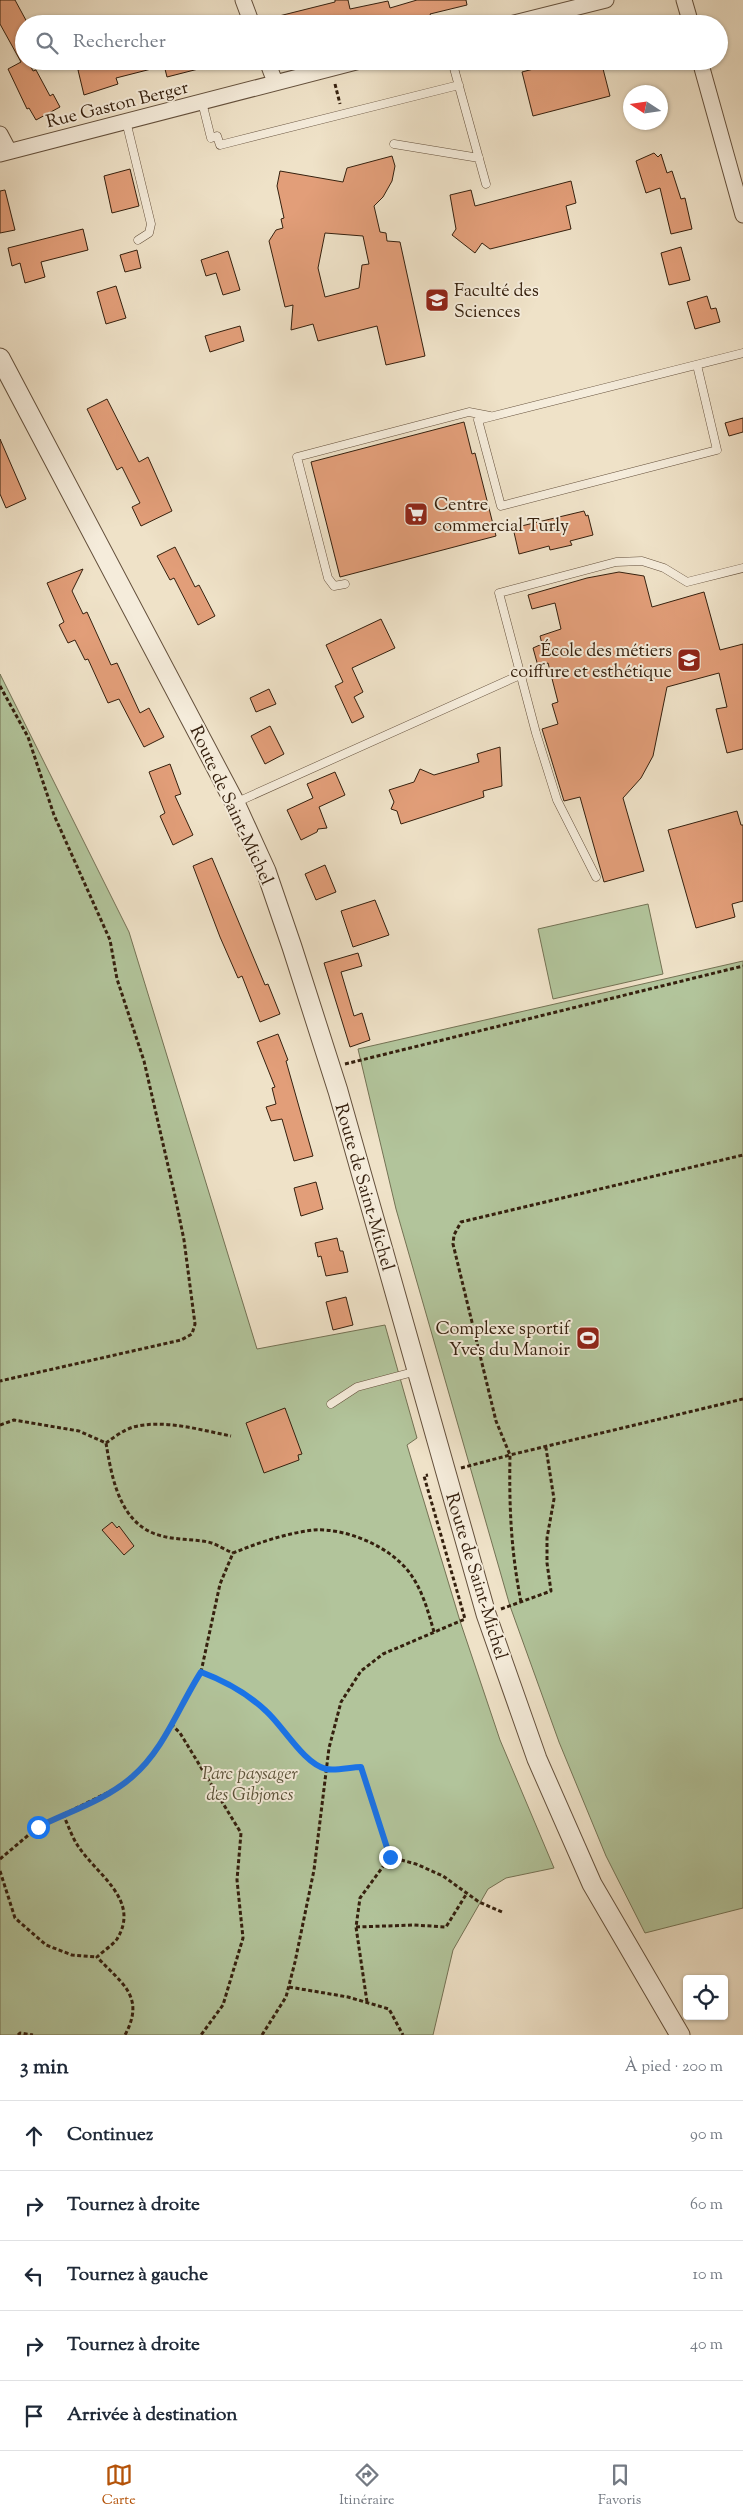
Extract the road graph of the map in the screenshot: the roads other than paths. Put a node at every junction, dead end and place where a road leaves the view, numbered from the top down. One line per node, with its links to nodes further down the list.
1 (243, 0): 5 (street)
2 (606, 0): 4 (street)
3 (684, 0): 7 (street)
4 (563, 5): 6 (street)
5 (249, 15)
6 (535, 15)
7 (688, 15)
8 (270, 70): 12 (street)
9 (327, 70): 12 (street, Rue Gaston Berger)
10 (454, 70): 13 (lane)
11 (703, 70): 21 (street)
12 (275, 82): 14 (street, Rue Gaston Berger)
13 (458, 85): 14 (lane); 19 (lane)
14 (202, 102): 15 (street, Rue Gaston Berger)
15 (126, 121): 18 (street, Rue Gaston Berger); 22 (lane)
16 (0, 134): 18 (street)
17 (394, 144): 19 (lane)
18 (5, 152)
19 (479, 158): 20 (lane)
20 (486, 184)
21 (743, 215)
22 (138, 240)
23 (743, 353): 25 (lane)
24 (0, 358): 30 (street, Route de Saint-Michel)
25 (696, 365): 26 (lane); 26 (lane)
26 (492, 417): 28 (lane)
27 (743, 568): 29 (lane)
28 (345, 584)
29 (520, 675): 30 (lane); 31 (lane)
30 (235, 803): 32 (street, Route de Saint-Michel)
31 (596, 877)
32 (418, 1371): 33 (lane); 34 (street, Route de Saint-Michel)
33 (331, 1404)
34 (680, 2035)

